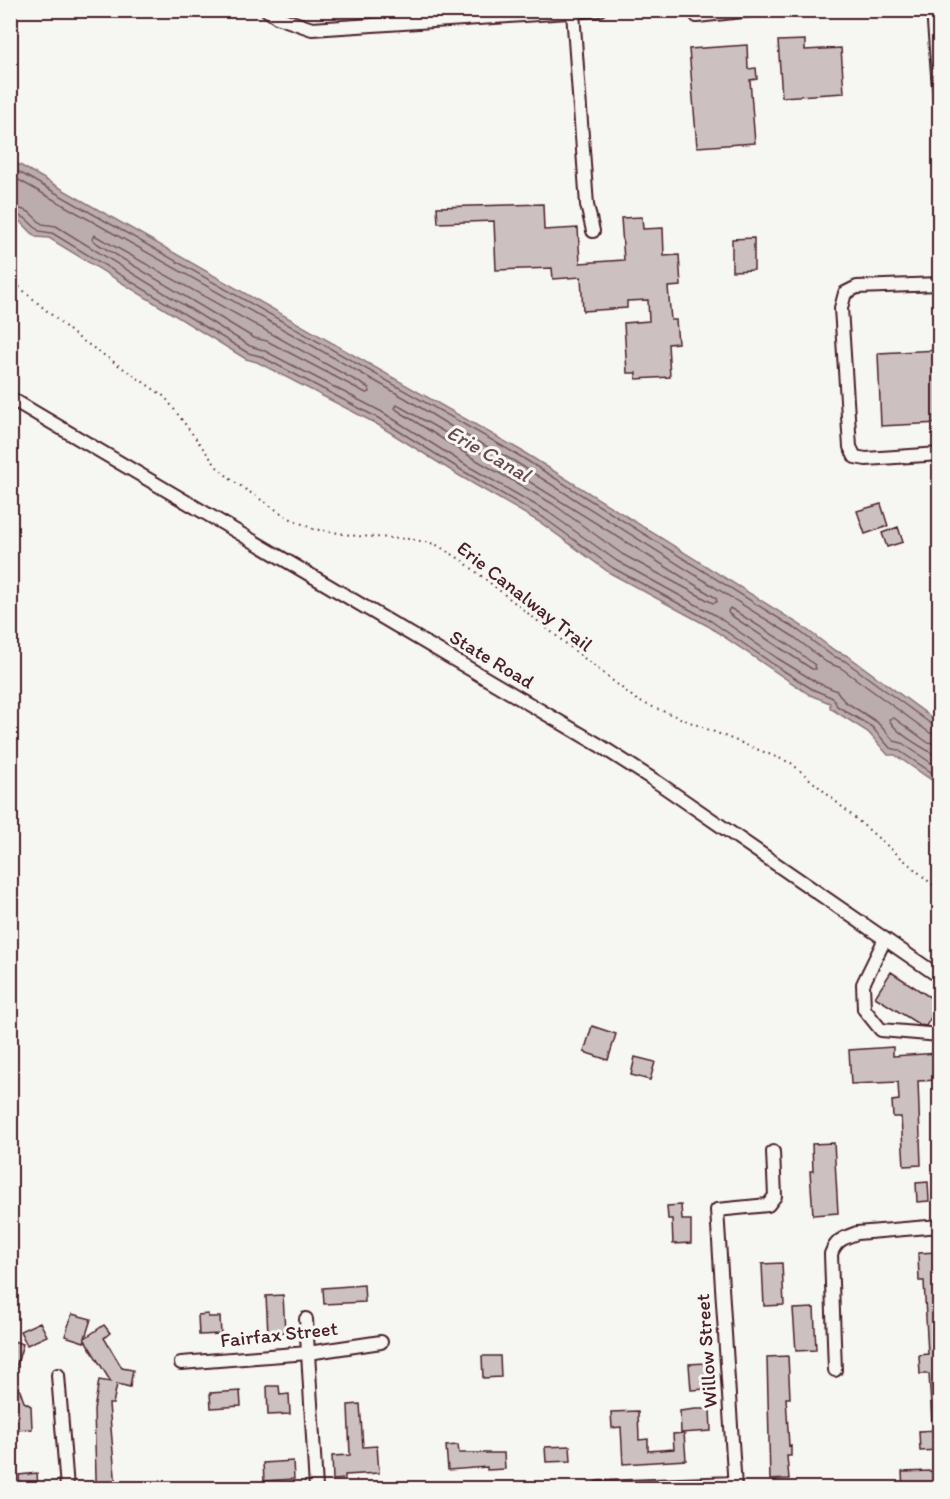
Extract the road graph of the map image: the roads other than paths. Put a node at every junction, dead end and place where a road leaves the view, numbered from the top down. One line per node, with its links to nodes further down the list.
1 (267, 10): 6 (street)
2 (599, 10): 6 (street)
3 (694, 10): 4 (street)
4 (752, 10)
5 (933, 10): 7 (street)
6 (573, 12): 8 (street)
7 (939, 101)
8 (593, 231)
9 (939, 284): 11 (street)
10 (10, 398): 12 (street, State Road)
11 (939, 454)
12 (885, 939): 13 (street, State Road); 14 (street)
13 (939, 977)
14 (939, 1035)
15 (773, 1152): 23 (street, Willow Street)
16 (939, 1226): 21 (street)
17 (306, 1319): 19 (street)
18 (381, 1342): 19 (street, Fairfax Street)
19 (308, 1353): 20 (street, Fairfax Street); 25 (street)
20 (181, 1363)
21 (835, 1370)
22 (58, 1375): 24 (street)
23 (734, 1486): 26 (street)
24 (68, 1488)
25 (316, 1488)
26 (599, 1488)

